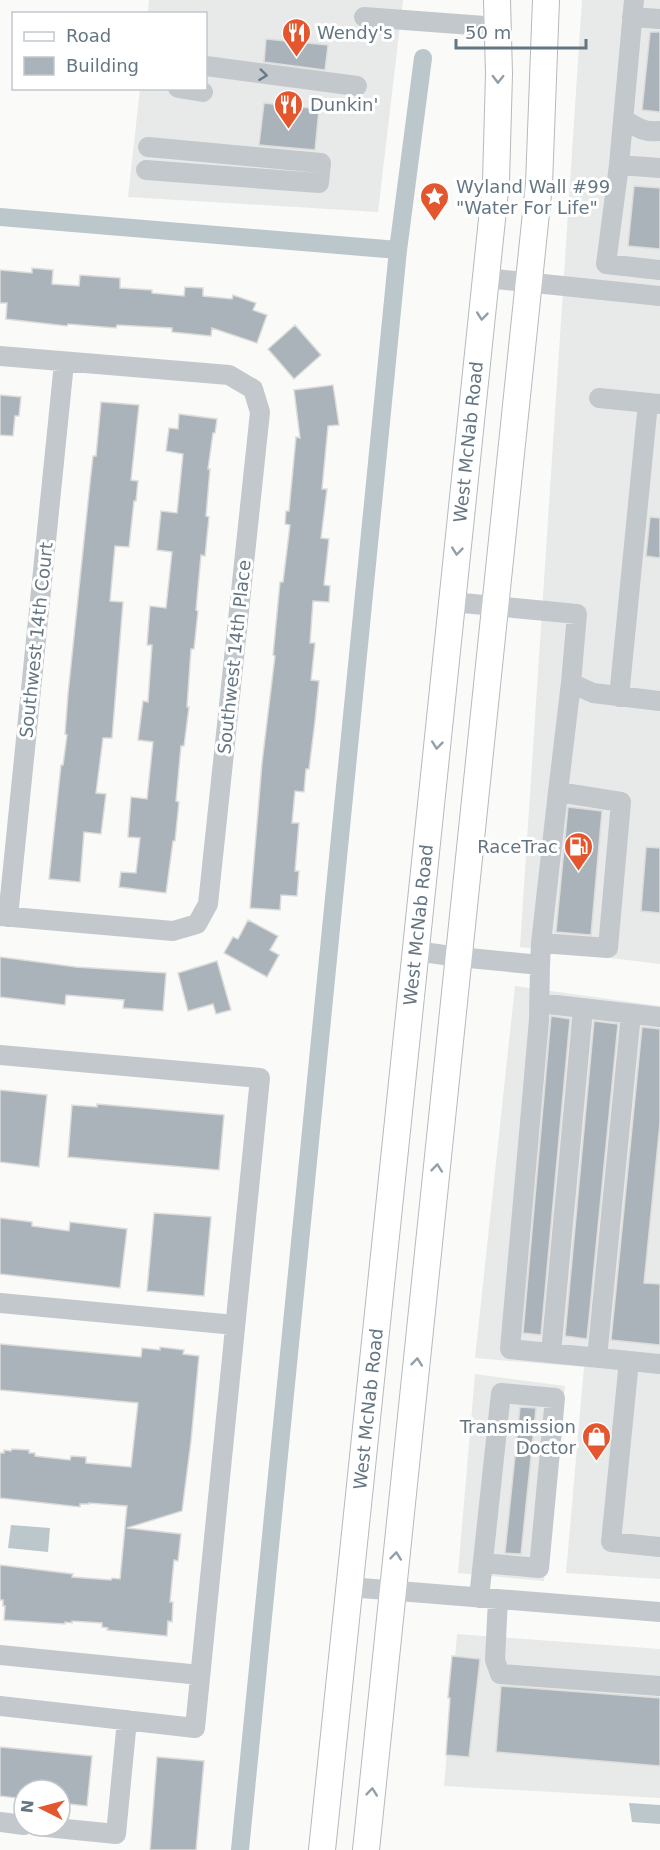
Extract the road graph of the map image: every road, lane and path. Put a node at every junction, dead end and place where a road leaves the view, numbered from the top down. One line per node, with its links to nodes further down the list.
1 (497, 0): 6 (main road, West McNab Road)
2 (546, 0): 21 (main road)
3 (633, 8): 5 (street); 11 (street)
4 (364, 17): 6 (street)
5 (660, 19)
6 (498, 27): 20 (main road, West McNab Road, one-way to 20)
7 (207, 66): 8 (street, one-way to 8)
8 (357, 86)
9 (190, 90): 10 (street)
10 (203, 92)
11 (623, 119): 12 (street); 14 (street)
12 (660, 131)
13 (148, 147): 16 (street)
14 (626, 165): 15 (street); 17 (street); 18 (street)
15 (660, 168)
16 (146, 170)
17 (660, 177)
18 (606, 264): 19 (street); 22 (street)
19 (660, 270)
20 (486, 278): 21 (street); 28 (main road, West McNab Road, one-way to 28)
21 (529, 282): 22 (street); 29 (main road)
22 (598, 289): 23 (street)
23 (660, 296)
24 (0, 356): 25 (street)
25 (64, 363): 34 (street, Southwest 14th Court); 34 (street, Southwest 14th Place)
26 (599, 398): 27 (street)
27 (654, 403): 31 (street)
28 (452, 602): 29 (street); 36 (main road, West McNab Road, one-way to 36)
29 (495, 605): 30 (street); 37 (main road)
30 (571, 683): 31 (street); 33 (street)
31 (619, 697): 32 (street)
32 (660, 701)
33 (558, 792): 35 (street); 35 (street)
34 (4, 917)
35 (542, 943): 38 (street)
36 (416, 951): 37 (street); 52 (main road, West McNab Road)
37 (459, 957): 38 (street); 53 (main road, one-way to 37)
38 (540, 964): 39 (street)
39 (539, 1003): 40 (street); 46 (street)
40 (583, 1009): 41 (street); 46 (street)
41 (631, 1014): 42 (street); 47 (street)
42 (660, 1017)
43 (0, 1055): 45 (street)
44 (0, 1303): 45 (street)
45 (235, 1325): 57 (street)
46 (551, 1353): 47 (street)
47 (597, 1358): 48 (street)
48 (628, 1361): 49 (street); 50 (street)
49 (660, 1364)
50 (660, 1547)
51 (483, 1563): 51 (street); 54 (street)
52 (349, 1587): 53 (street); 62 (main road, West McNab Road)
53 (393, 1591): 54 (street); 63 (main road, one-way to 53)
54 (488, 1598): 55 (street); 58 (street)
55 (660, 1612)
56 (0, 1655): 57 (street)
57 (200, 1675): 60 (street)
58 (660, 1686)
59 (0, 1706): 60 (street)
60 (127, 1720): 61 (street)
61 (72, 1830)
62 (322, 1850)
63 (366, 1850)

